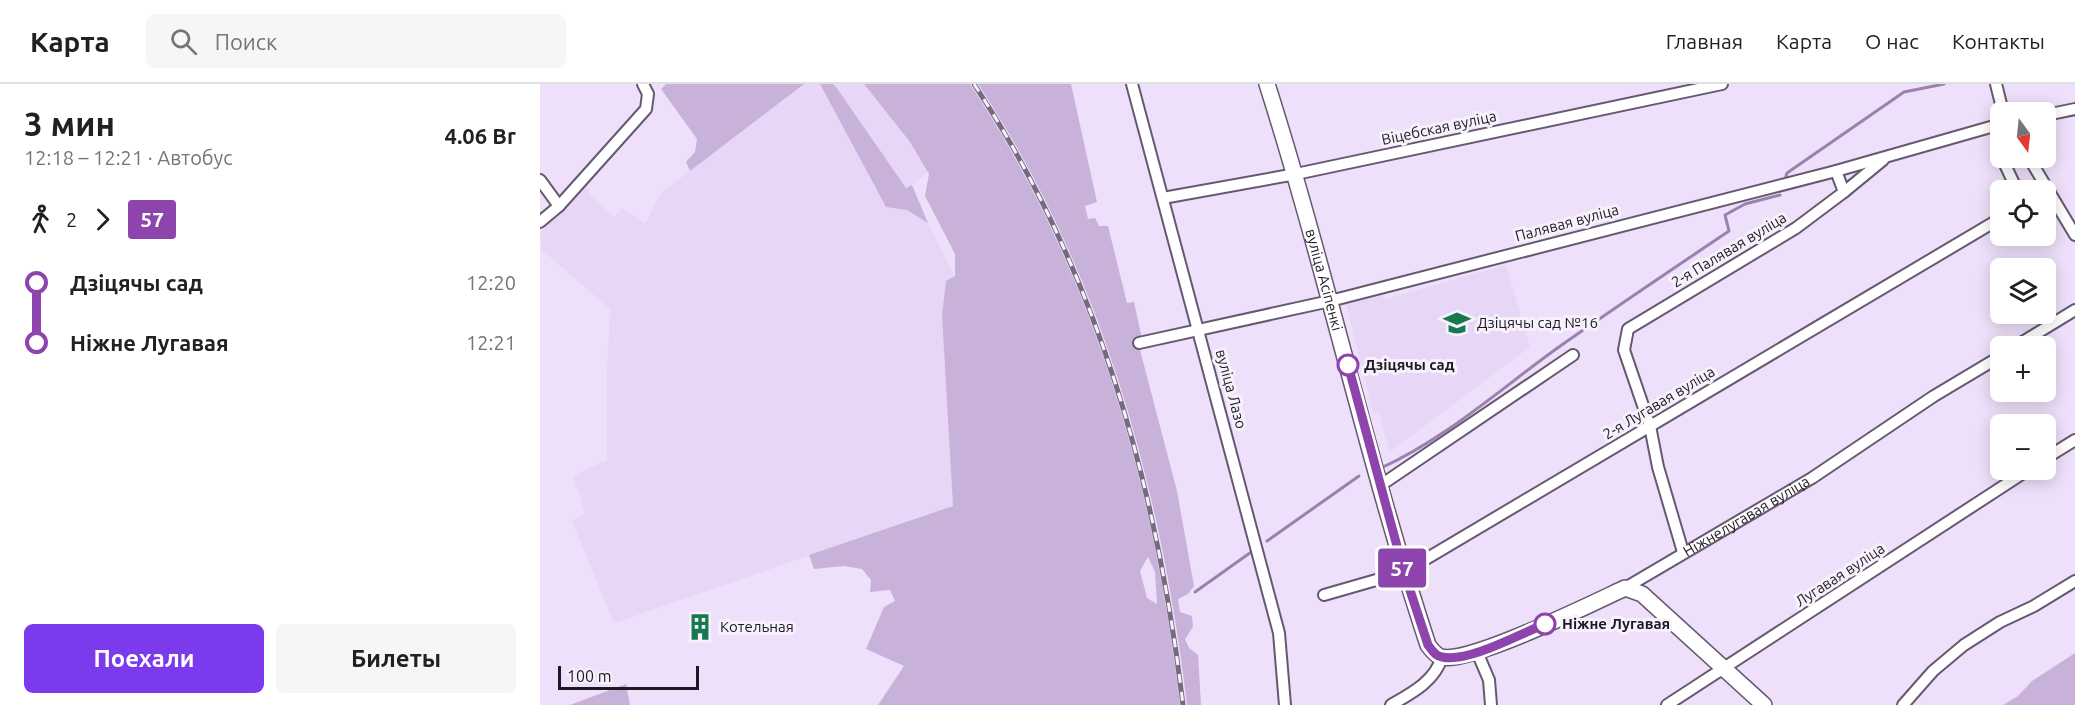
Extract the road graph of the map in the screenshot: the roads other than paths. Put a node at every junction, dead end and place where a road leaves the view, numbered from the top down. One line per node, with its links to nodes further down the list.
1 (643, 84): 17 (street)
2 (1132, 84): 16 (street, вуліца Лазо)
3 (1267, 84): 13 (street, вуліца Асіпенкі)
4 (1722, 84): 13 (street, Віцебская вуліца)
5 (1996, 84): 6 (street)
6 (2000, 102)
7 (2075, 109): 8 (street)
8 (2056, 113)
9 (1990, 127): 10 (street, Палявая вуліца)
10 (1888, 156): 12 (street, Палявая вуліца); 15 (street, 2-я Палявая вуліца)
11 (2036, 168): 20 (street)
12 (1836, 171): 15 (street); 21 (street, Палявая вуліца)
13 (1296, 174): 16 (street, Віцебская вуліца); 21 (street, вуліца Асіпенкі)
14 (540, 180): 17 (street)
15 (1844, 192): 28 (street, 2-я Палявая вуліца)
16 (1163, 198): 23 (street, вуліца Лазо)
17 (559, 206): 18 (street)
18 (540, 222)
19 (1990, 225): 28 (street, 2-я Лугавая вуліца)
20 (2075, 235)
21 (1330, 301): 23 (street, Палявая вуліца); 32 (street, вуліца Асіпенкі)
22 (2075, 310): 24 (street)
23 (1199, 328): 25 (street, Палявая вуліца); 43 (street, вуліца Лазо)
24 (2032, 336)
25 (1139, 343)
26 (1573, 356): 32 (street)
27 (1990, 363): 33 (street, Ніжнелугавая вуліца)
28 (1650, 426): 33 (street); 34 (street, 2-я Лугавая вуліца)
29 (2075, 440): 30 (street)
30 (2056, 452)
31 (2013, 480): 40 (street, Лугавая вуліца)
32 (1381, 486): 34 (street, вуліца Асіпенкі)
33 (1683, 552): 36 (street, Ніжнелугавая вуліца)
34 (1404, 572): 37 (street, 2-я Лугавая вуліца); 39 (street, вуліца Асіпенкі)
35 (2075, 581): 46 (street)
36 (1625, 588): 38 (street, Ніжнелугавая вуліца); 40 (street)
37 (1324, 595)
38 (1477, 652): 39 (street); 44 (street)
39 (1442, 657): 41 (street)
40 (1724, 668): 42 (street); 45 (street, Лугавая вуліца)
41 (1394, 704)
42 (1759, 704)
43 (1285, 705)
44 (1491, 705)
45 (1667, 705)
46 (1903, 705)

